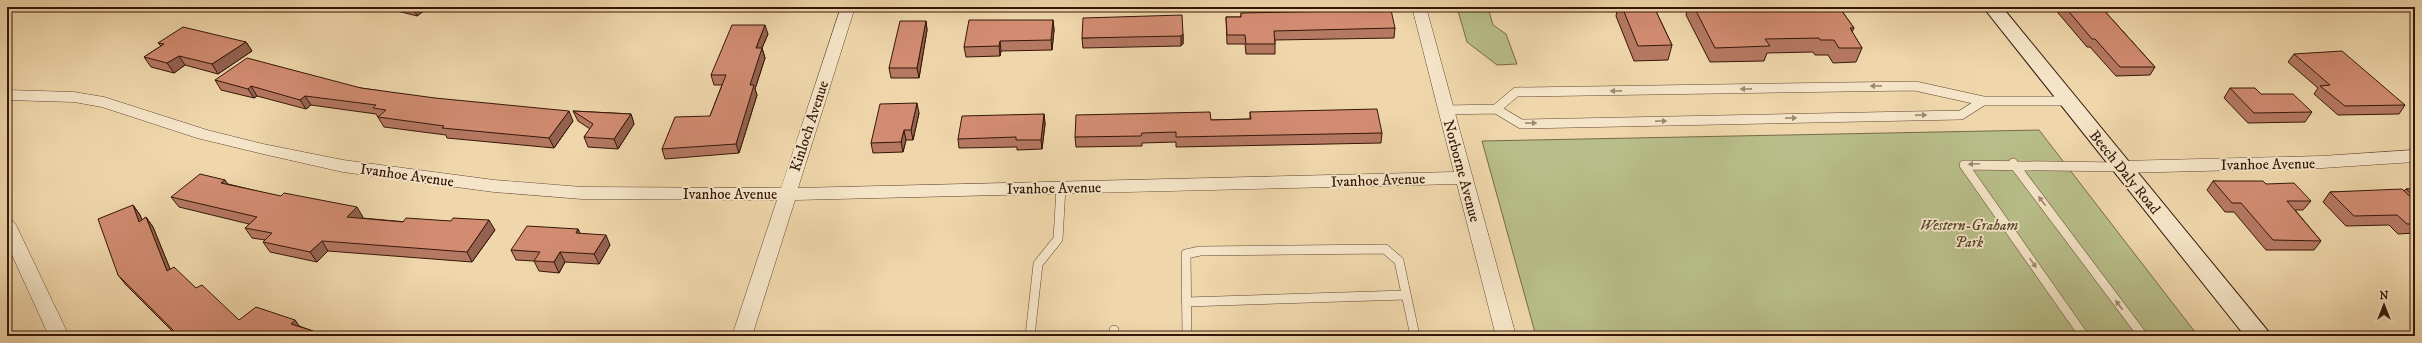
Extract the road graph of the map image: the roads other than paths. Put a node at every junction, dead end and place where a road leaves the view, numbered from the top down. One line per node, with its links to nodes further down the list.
1 (848, 7): 14 (street, Kinloch Avenue)
2 (1419, 7): 8 (street, Norborne Avenue)
3 (1992, 7): 6 (main road, Beech Daly Road)
4 (7, 95): 14 (street, Ivanhoe Avenue)
5 (1983, 101): 6 (lane); 7 (lane, one-way to 7); 7 (lane, one-way to 5)
6 (2068, 101): 11 (main road, Beech Daly Road)
7 (1496, 109): 8 (lane)
8 (1446, 110): 12 (street, Norborne Avenue)
9 (2415, 156): 11 (street, Ivanhoe Avenue)
10 (2013, 163): 11 (lane); 24 (lane, one-way to 24); 25 (lane, one-way to 10)
11 (2120, 166): 26 (main road, Beech Daly Road)
12 (1464, 178): 13 (street, Ivanhoe Avenue); 23 (street, Norborne Avenue)
13 (1061, 188): 14 (street, Ivanhoe Avenue); 20 (lane)
14 (786, 194): 19 (street, Kinloch Avenue)
15 (7, 225): 18 (street)
16 (1406, 295): 17 (lane); 17 (lane); 22 (lane)
17 (1186, 302): 21 (lane)
18 (59, 336)
19 (742, 336)
20 (1030, 336)
21 (1187, 336)
22 (1415, 336)
23 (1506, 336)
24 (2084, 336)
25 (2143, 336)
26 (2260, 336)

